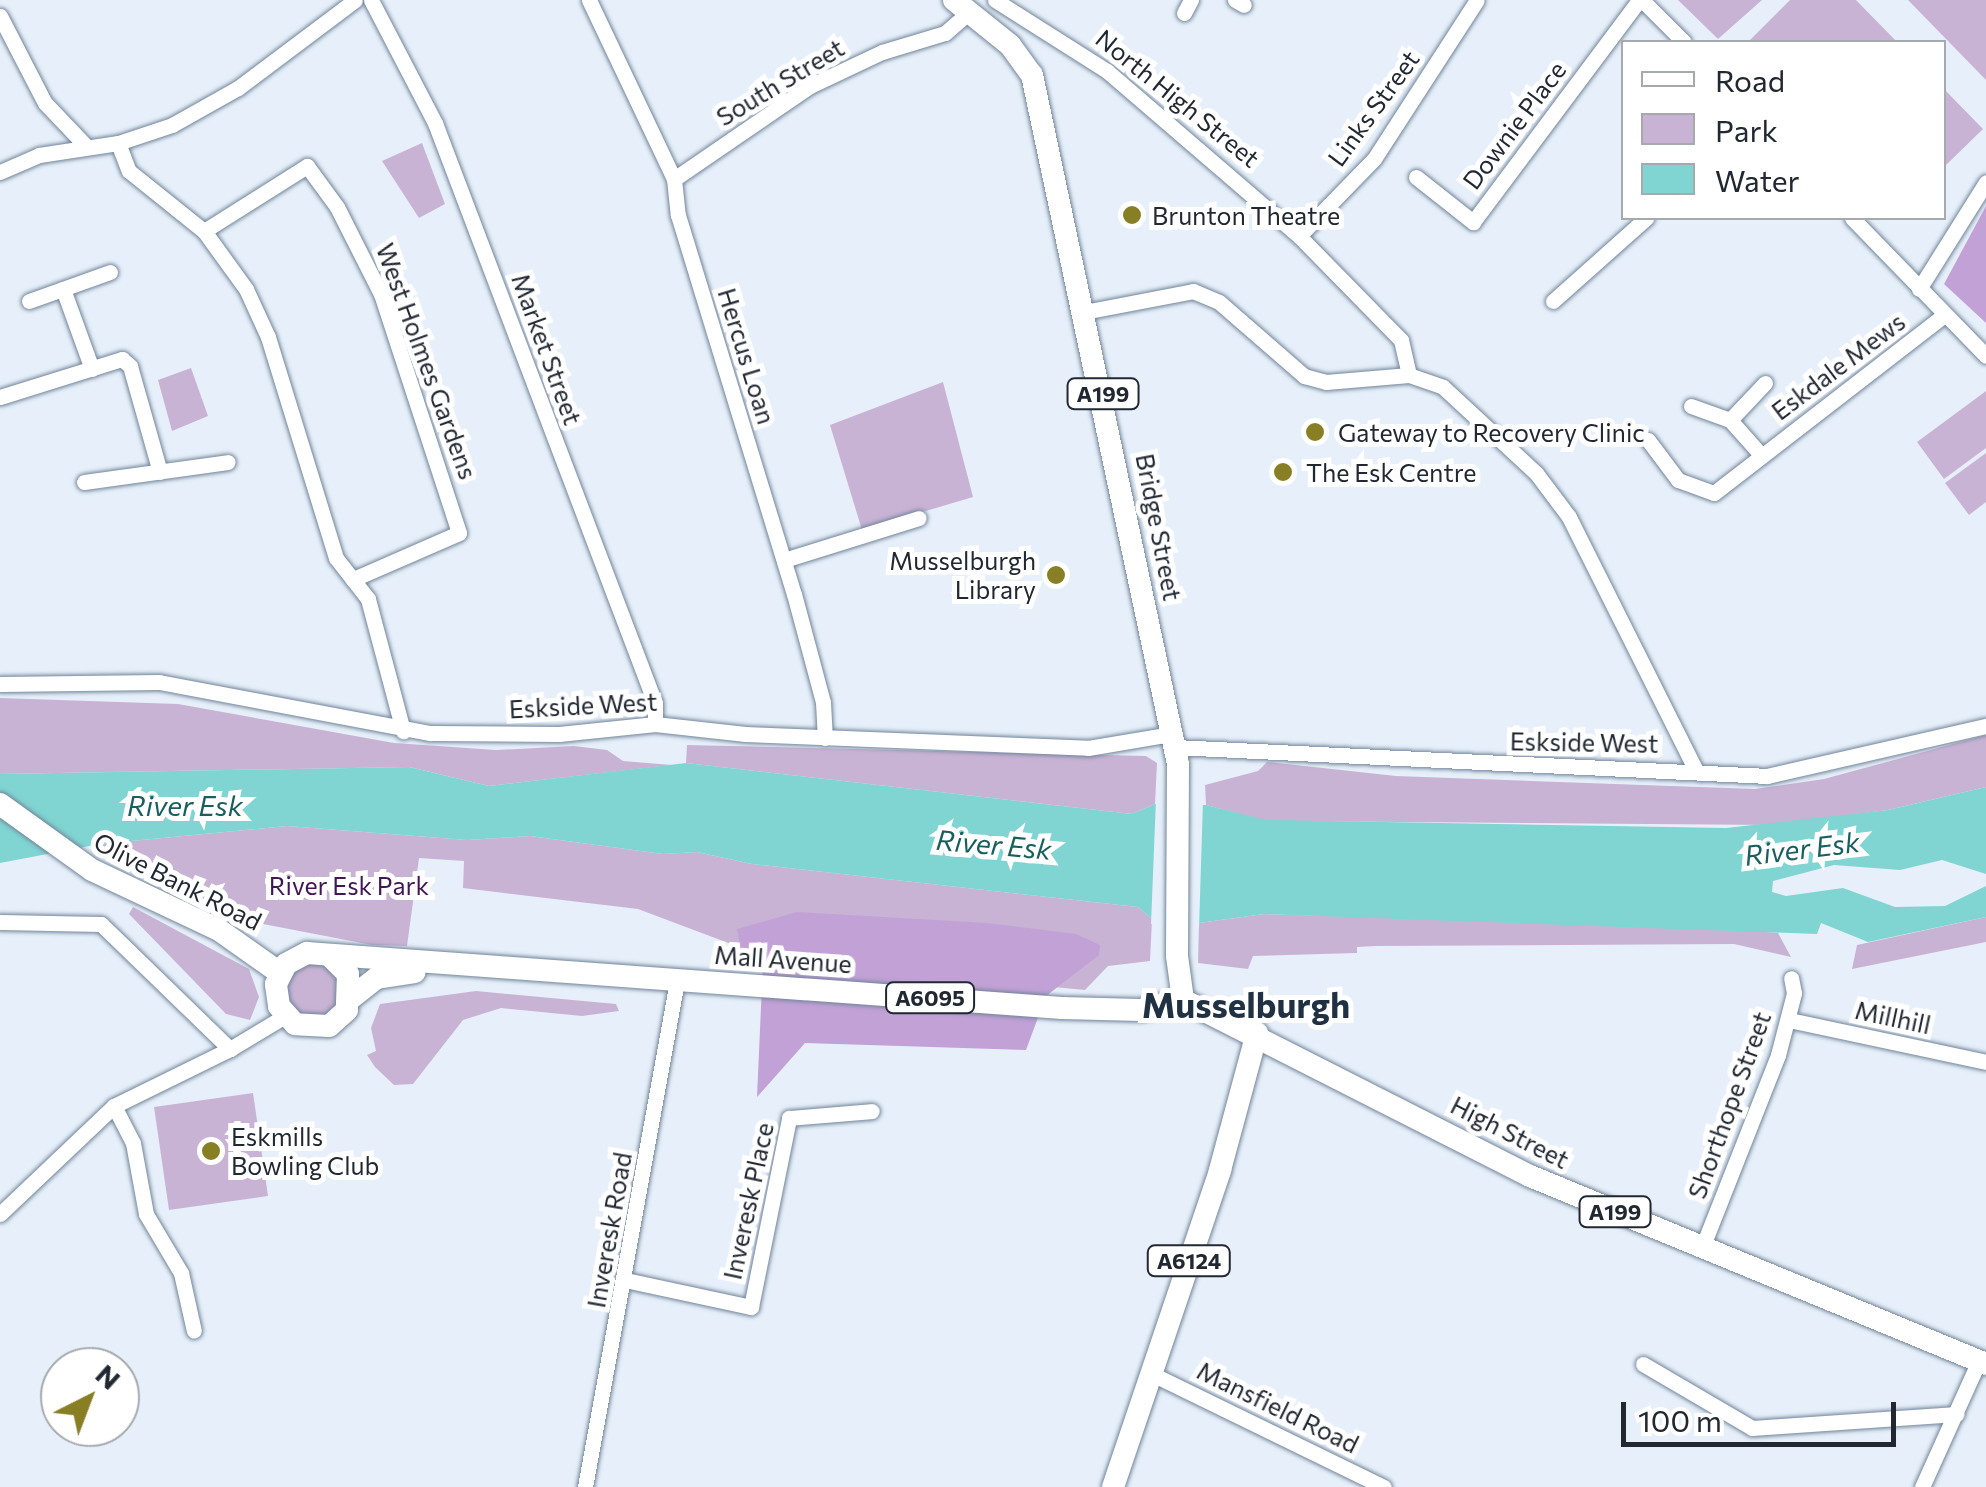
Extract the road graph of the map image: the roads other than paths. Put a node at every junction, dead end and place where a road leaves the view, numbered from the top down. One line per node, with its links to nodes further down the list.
1 (355, 0): 10 (street)
2 (370, 0): 43 (street, Market Street)
3 (590, 0): 14 (street, Hercus Loan)
4 (995, 0): 19 (street, North High Street)
5 (1477, 0): 19 (street, Links Street)
6 (1640, 0): 9 (street); 13 (street, Downie Place)
7 (961, 6): 14 (street, South Street); 25 (main road, Bridge Street / A199)
8 (0, 16): 11 (street)
9 (1682, 40)
10 (118, 143): 11 (street); 18 (street)
11 (86, 145): 12 (street)
12 (0, 172)
13 (1416, 177)
14 (674, 179): 40 (street, Hercus Loan)
15 (1986, 182): 22 (street)
16 (1644, 220): 23 (street)
17 (1854, 220): 22 (street)
18 (204, 230): 41 (street); 41 (street, West Holmes Gardens)
19 (1299, 236): 29 (street, North High Street)
20 (110, 272): 21 (street)
21 (63, 289): 24 (street); 28 (street)
22 (1919, 289): 26 (street)
23 (1553, 301)
24 (29, 302)
25 (1084, 312): 29 (street); 47 (main road, Bridge Street / A199)
26 (1944, 315): 27 (street); 35 (street, Eskdale Mews)
27 (1986, 356)
28 (92, 369): 31 (street); 37 (street)
29 (1409, 375): 48 (street)
30 (1765, 383): 33 (street, Eskdale Mews)
31 (0, 397)
32 (1691, 406): 33 (street, Eskdale Mews)
33 (1730, 420): 35 (street, Eskdale Mews)
34 (1648, 440): 35 (street, Eskdale Mews)
35 (1762, 456)
36 (228, 462): 37 (street)
37 (160, 472): 38 (street)
38 (84, 482)
39 (919, 518): 40 (street)
40 (784, 560): 46 (street, Hercus Loan)
41 (353, 580): 45 (street)
42 (0, 684): 45 (street, Eskside West)
43 (655, 724): 45 (street, Eskside West); 46 (street, Eskside West)
44 (1986, 726): 48 (street, Eskside West)
45 (403, 730)
46 (825, 738): 47 (street, Eskside West)
47 (1175, 748): 48 (street, Eskside West); 57 (main road, Bridge Street / A199)
48 (1695, 768)
49 (0, 804): 53 (main road, Olive Bank Road)
50 (0, 922): 61 (street)
51 (331, 957): 52 (main road, A6095); 53 (main road, A6095); 56 (main road)
52 (458, 967): 55 (main road, A6095); 56 (main road, A6095)
53 (280, 973): 58 (main road)
54 (1791, 978): 59 (street, Shorthope Street)
55 (677, 980): 57 (main road, Mall Avenue / A6095); 67 (street, Inveresk Road)
56 (351, 998): 58 (main road, A6095)
57 (1183, 1000): 60 (main road, High Street / A199)
58 (285, 1016): 61 (street)
59 (1789, 1020): 62 (street, Millhill); 66 (street, Shorthope Street)
60 (1257, 1033): 66 (main road, High Street / A199); 71 (main road, A6124)
61 (230, 1050): 63 (street)
62 (1986, 1062)
63 (114, 1106): 65 (street); 68 (street)
64 (872, 1111): 67 (street, Inveresk Place)
65 (0, 1214)
66 (1702, 1248): 69 (main road, High Street / A199)
67 (625, 1280): 73 (street, Inveresk Road)
68 (194, 1331)
69 (1982, 1362): 72 (street)
70 (1643, 1364): 72 (street)
71 (1150, 1373): 74 (main road, A6124); 75 (street, Mansfield Road)
72 (1957, 1414): 76 (street)
73 (585, 1487)
74 (1113, 1487)
75 (1384, 1487)
76 (1922, 1487)

